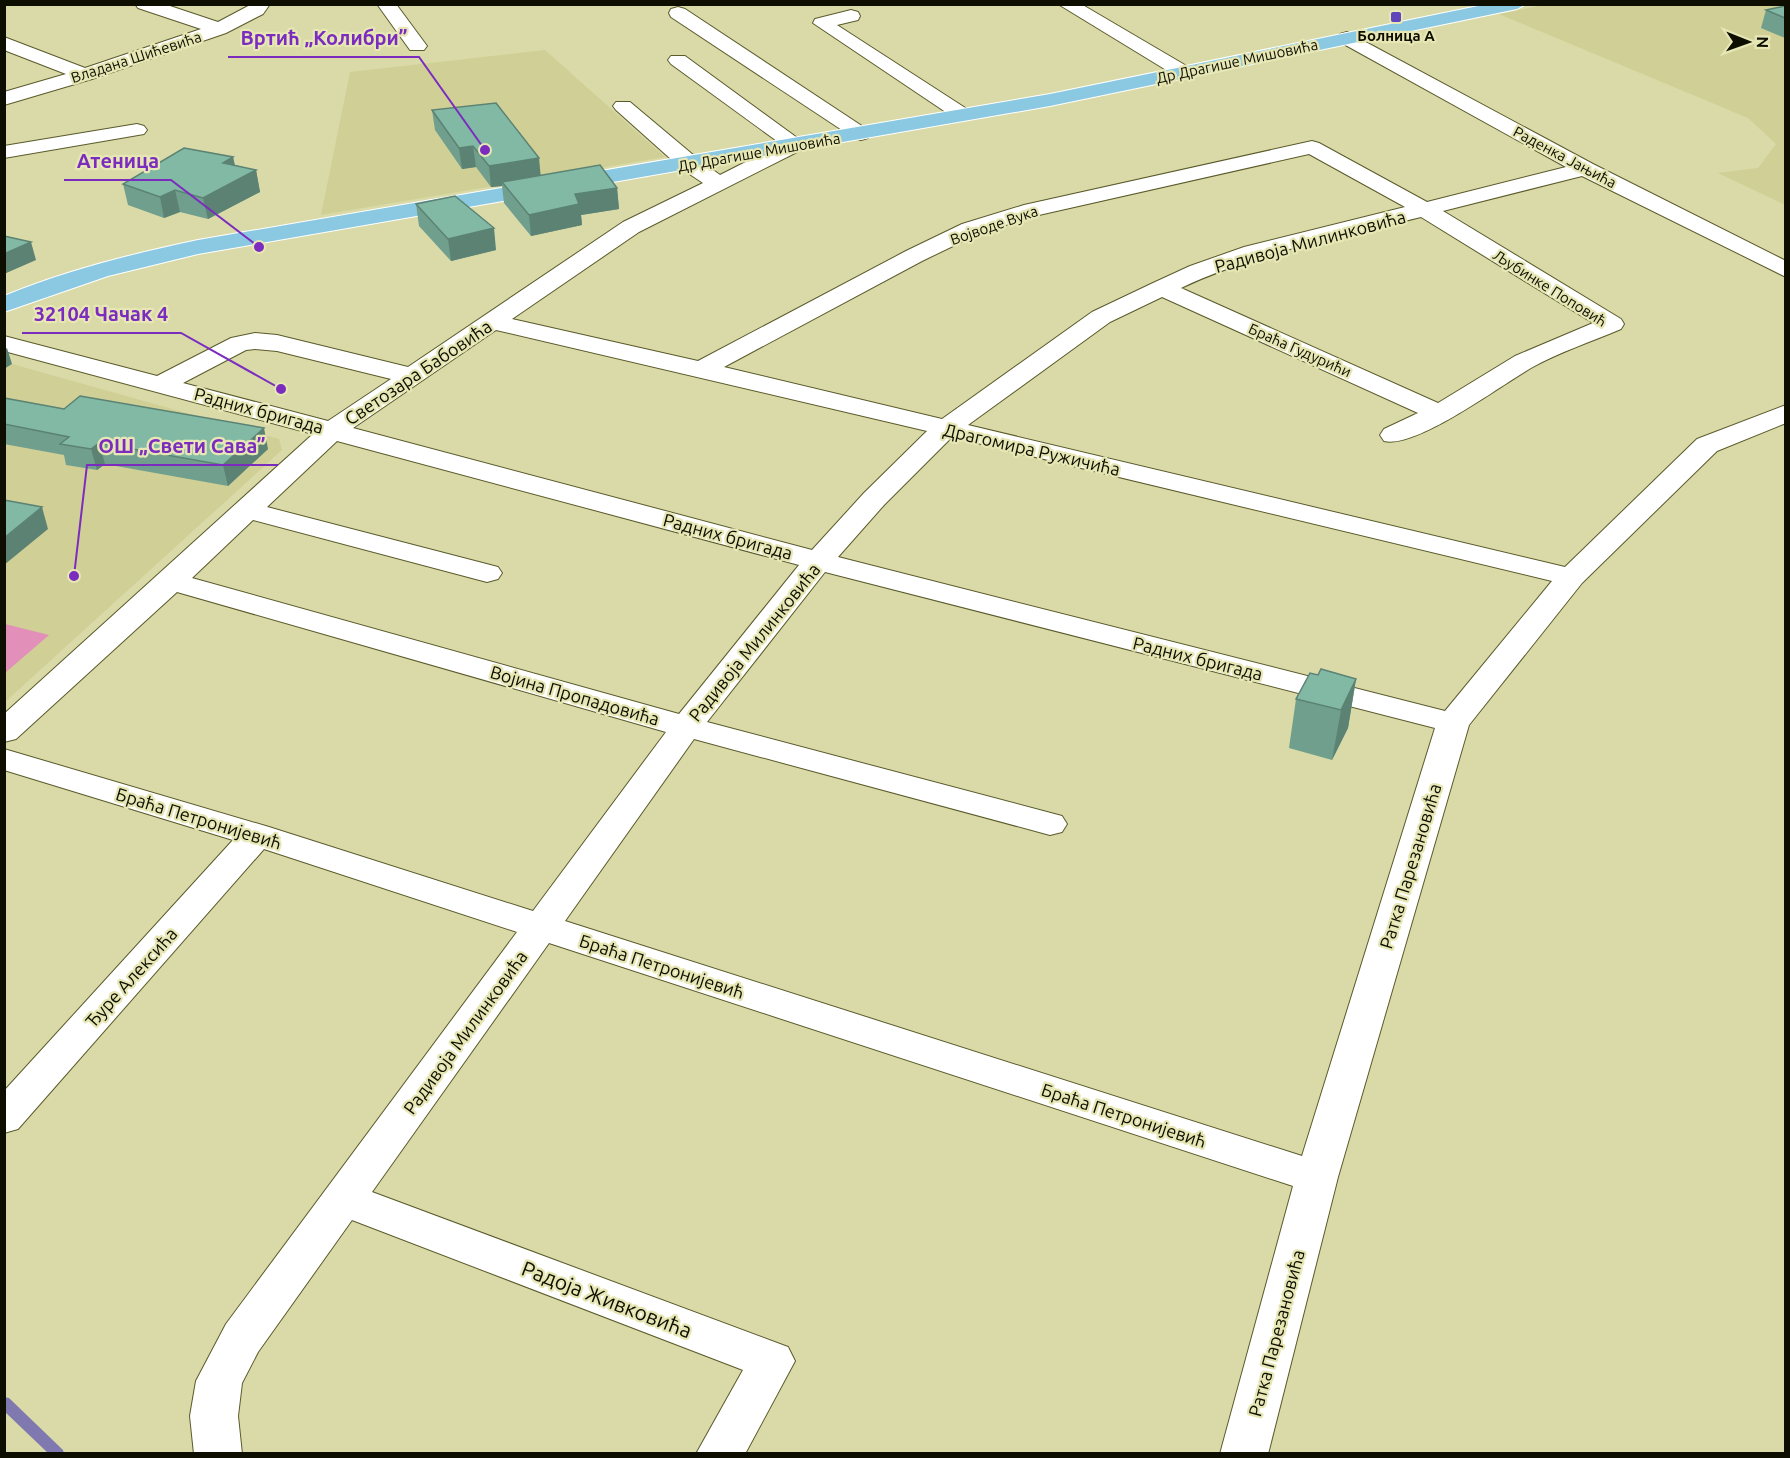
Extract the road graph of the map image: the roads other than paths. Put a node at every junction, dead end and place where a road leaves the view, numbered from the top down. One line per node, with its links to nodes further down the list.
1 (144, 4): 8 (street)
2 (261, 4): 8 (street, Владана Шићевића)
3 (386, 4): 11 (street)
4 (1067, 4): 13 (street)
5 (1514, 5): 9 (main road, Др Драгише Мишовића)
6 (678, 13): 19 (street)
7 (851, 16): 17 (street)
8 (219, 29): 14 (street, Владана Шићевића)
9 (1347, 38): 13 (main road, Др Драгише Мишовића); 24 (street, Раденка Јањића)
10 (4, 44): 14 (street)
11 (417, 46)
12 (678, 60): 20 (street)
13 (1183, 72): 17 (main road, Др Драгише Мишовића)
14 (84, 75): 15 (street, Владана Шићевића)
15 (4, 99)
16 (623, 106): 23 (street)
17 (963, 115): 19 (main road, Др Драгише Мишовића)
18 (137, 130): 22 (street)
19 (861, 134): 20 (main road, Др Драгише Мишовића)
20 (796, 145): 23 (main road, Др Драгише Мишовића); 25 (street, Светозара Бабовића)
21 (1312, 147): 26 (street, Љубинке Поповић); 32 (street, Војводе Вука)
22 (4, 152)
23 (690, 164): 25 (street); 29 (main road, Др Драгише Мишовића)
24 (1585, 169): 26 (street, Радивоја Милинковића); 27 (street, Раденка Јањића)
25 (719, 184): 30 (street, Светозара Бабовића)
26 (1426, 210): 28 (street, Радивоја Милинковића); 35 (street, Љубинке Поповић)
27 (1785, 270)
28 (1161, 288): 35 (street, Браћа Гудурићи); 37 (street, Радивоја Милинковића)
29 (4, 306)
30 (492, 322): 32 (street, Драгомира Ружичића); 33 (street, Светозара Бабовића)
31 (4, 342): 34 (street, Радних бригада)
32 (701, 369): 37 (street, Драгомира Ружичића)
33 (411, 376): 34 (street); 38 (street, Светозара Бабовића)
34 (162, 384): 38 (street, Радних бригада)
35 (1439, 413): 39 (street, Љубинке Поповић)
36 (1785, 413): 43 (street, Ратка Парезановића)
37 (946, 428): 41 (street, Радивоја Милинковића); 43 (street, Драгомира Ружичића)
38 (333, 430): 40 (street, Светозара Бабовића); 41 (street, Радних бригада)
39 (1394, 435)
40 (246, 510): 42 (street); 44 (street, Светозара Бабовића)
41 (818, 561): 45 (street, Радних бригада); 46 (street, Радивоја Милинковића)
42 (487, 573)
43 (1571, 577): 45 (street, Ратка Парезановића)
44 (171, 581): 46 (street, Војина Пропадовића); 47 (street, Светозара Бабовића)
45 (1453, 723): 53 (street, Ратка Парезановића)
46 (686, 727): 49 (street, Војина Пропадовића); 51 (street, Радивоја Милинковића)
47 (4, 732)
48 (4, 759): 50 (street, Браћа Петронијевић)
49 (1050, 824)
50 (257, 835): 51 (street, Браћа Петронијевић); 52 (street, Ђуре Алексића)
51 (541, 927): 53 (street, Браћа Петронијевић); 54 (street, Радивоја Милинковића)
52 (4, 1118)
53 (1317, 1177): 57 (street, Ратка Парезановића)
54 (343, 1199): 55 (street, Радивоја Милинковића); 56 (street, Радоја Живковића)
55 (218, 1454)
56 (720, 1454)
57 (1244, 1454)

